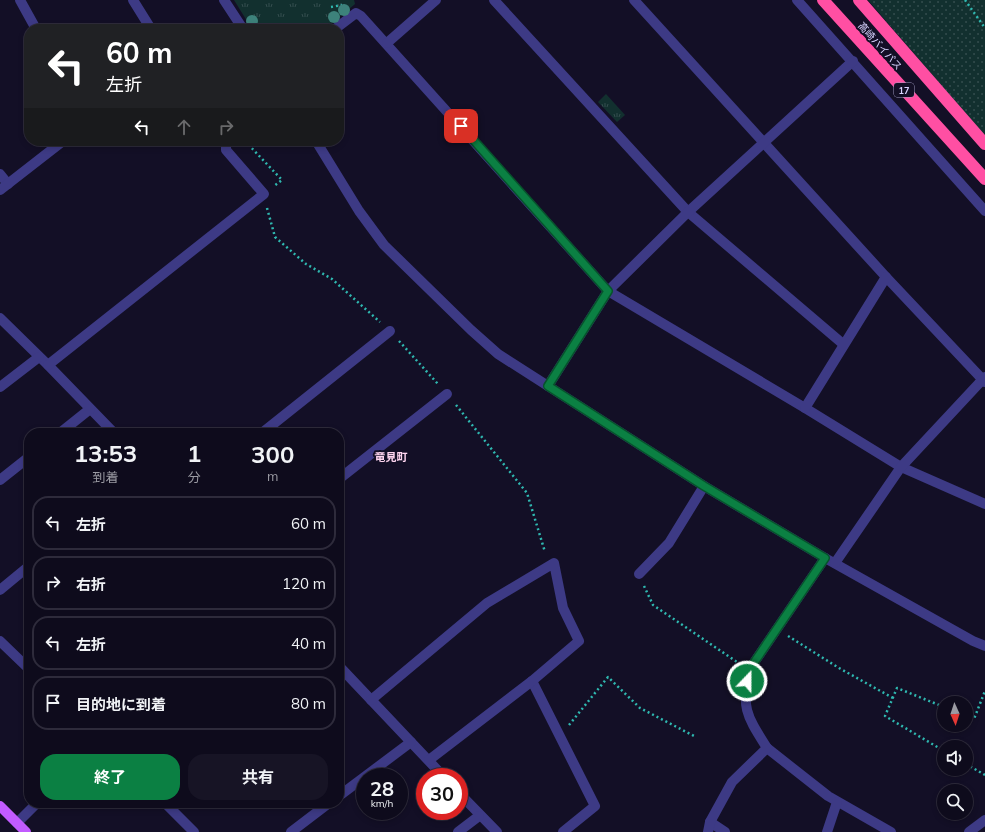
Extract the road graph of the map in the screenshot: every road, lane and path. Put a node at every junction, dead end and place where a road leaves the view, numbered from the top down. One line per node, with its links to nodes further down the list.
1 (20, 0): 11 (street)
2 (133, 0): 12 (street)
3 (224, 0): 13 (street)
4 (436, 0): 16 (street)
5 (494, 0): 29 (street)
6 (634, 0): 18 (street)
7 (797, 0): 17 (street)
8 (823, 0): 25 (highway, 高崎バイパス / 17)
9 (859, 0): 19 (highway, 高崎バイパス / 17)
10 (965, 0): 15 (path)
11 (33, 24)
12 (148, 24)
13 (240, 24)
14 (342, 24): 16 (street)
15 (985, 28)
16 (387, 43): 31 (street)
17 (853, 60): 18 (street); 28 (street)
18 (765, 143): 29 (street); 30 (street)
19 (985, 144)
20 (57, 146): 26 (street)
21 (226, 146): 27 (street)
22 (250, 146): 27 (path)
23 (319, 146): 38 (street)
24 (0, 174): 26 (street)
25 (985, 179)
26 (4, 187)
27 (264, 194): 33 (path); 36 (street)
28 (985, 211)
29 (688, 212): 31 (street); 34 (street)
30 (886, 277): 34 (street); 37 (street)
31 (608, 291): 38 (street); 41 (street)
32 (0, 318): 35 (street)
33 (390, 331): 40 (path); 45 (street)
34 (843, 344): 41 (street)
35 (39, 357): 36 (street); 39 (street)
36 (48, 365): 42 (street)
37 (984, 380): 47 (street)
38 (548, 386): 50 (street)
39 (0, 387)
40 (447, 394): 48 (street); 54 (path)
41 (805, 408): 47 (street)
42 (90, 409): 43 (street); 44 (street)
43 (66, 428)
44 (109, 428)
45 (268, 428)
46 (24, 461): 49 (street)
47 (901, 467): 51 (street); 53 (street)
48 (344, 475)
49 (0, 480)
50 (704, 486): 52 (street); 56 (street)
51 (985, 504)
52 (825, 558): 53 (street); 58 (street)
53 (835, 563): 60 (street)
54 (550, 566): 64 (street); 67 (street)
55 (24, 570): 57 (street)
56 (639, 574): 62 (path)
57 (0, 590)
58 (777, 628): 62 (street); 66 (path)
59 (0, 641): 61 (street)
60 (985, 646)
61 (24, 664)
62 (749, 670): 74 (street)
63 (344, 671): 67 (street)
64 (532, 681): 70 (street); 75 (street)
65 (985, 691): 69 (path)
66 (893, 698): 68 (path); 73 (path)
67 (371, 700): 72 (street)
68 (937, 704)
69 (973, 719)
70 (560, 736): 71 (path); 95 (street)
71 (696, 737)
72 (411, 742): 75 (street); 79 (street)
73 (937, 747)
74 (767, 748): 80 (street); 89 (street)
75 (429, 760): 76 (street)
76 (436, 768)
77 (973, 768): 78 (path)
78 (985, 775)
79 (344, 792)
80 (837, 802): 97 (street); 98 (street)
81 (468, 803): 86 (street)
82 (0, 806): 88 (main road)
83 (31, 808): 88 (street)
84 (170, 808): 91 (street)
85 (323, 808): 92 (street)
86 (479, 816): 93 (street); 94 (street)
87 (985, 820): 99 (street)
88 (16, 823): 90 (main road)
89 (709, 827): 96 (street)
90 (26, 832)
91 (194, 832)
92 (291, 832)
93 (458, 832)
94 (497, 832)
95 (563, 832)
96 (725, 832)
97 (827, 832)
98 (891, 832)
99 (969, 832)

